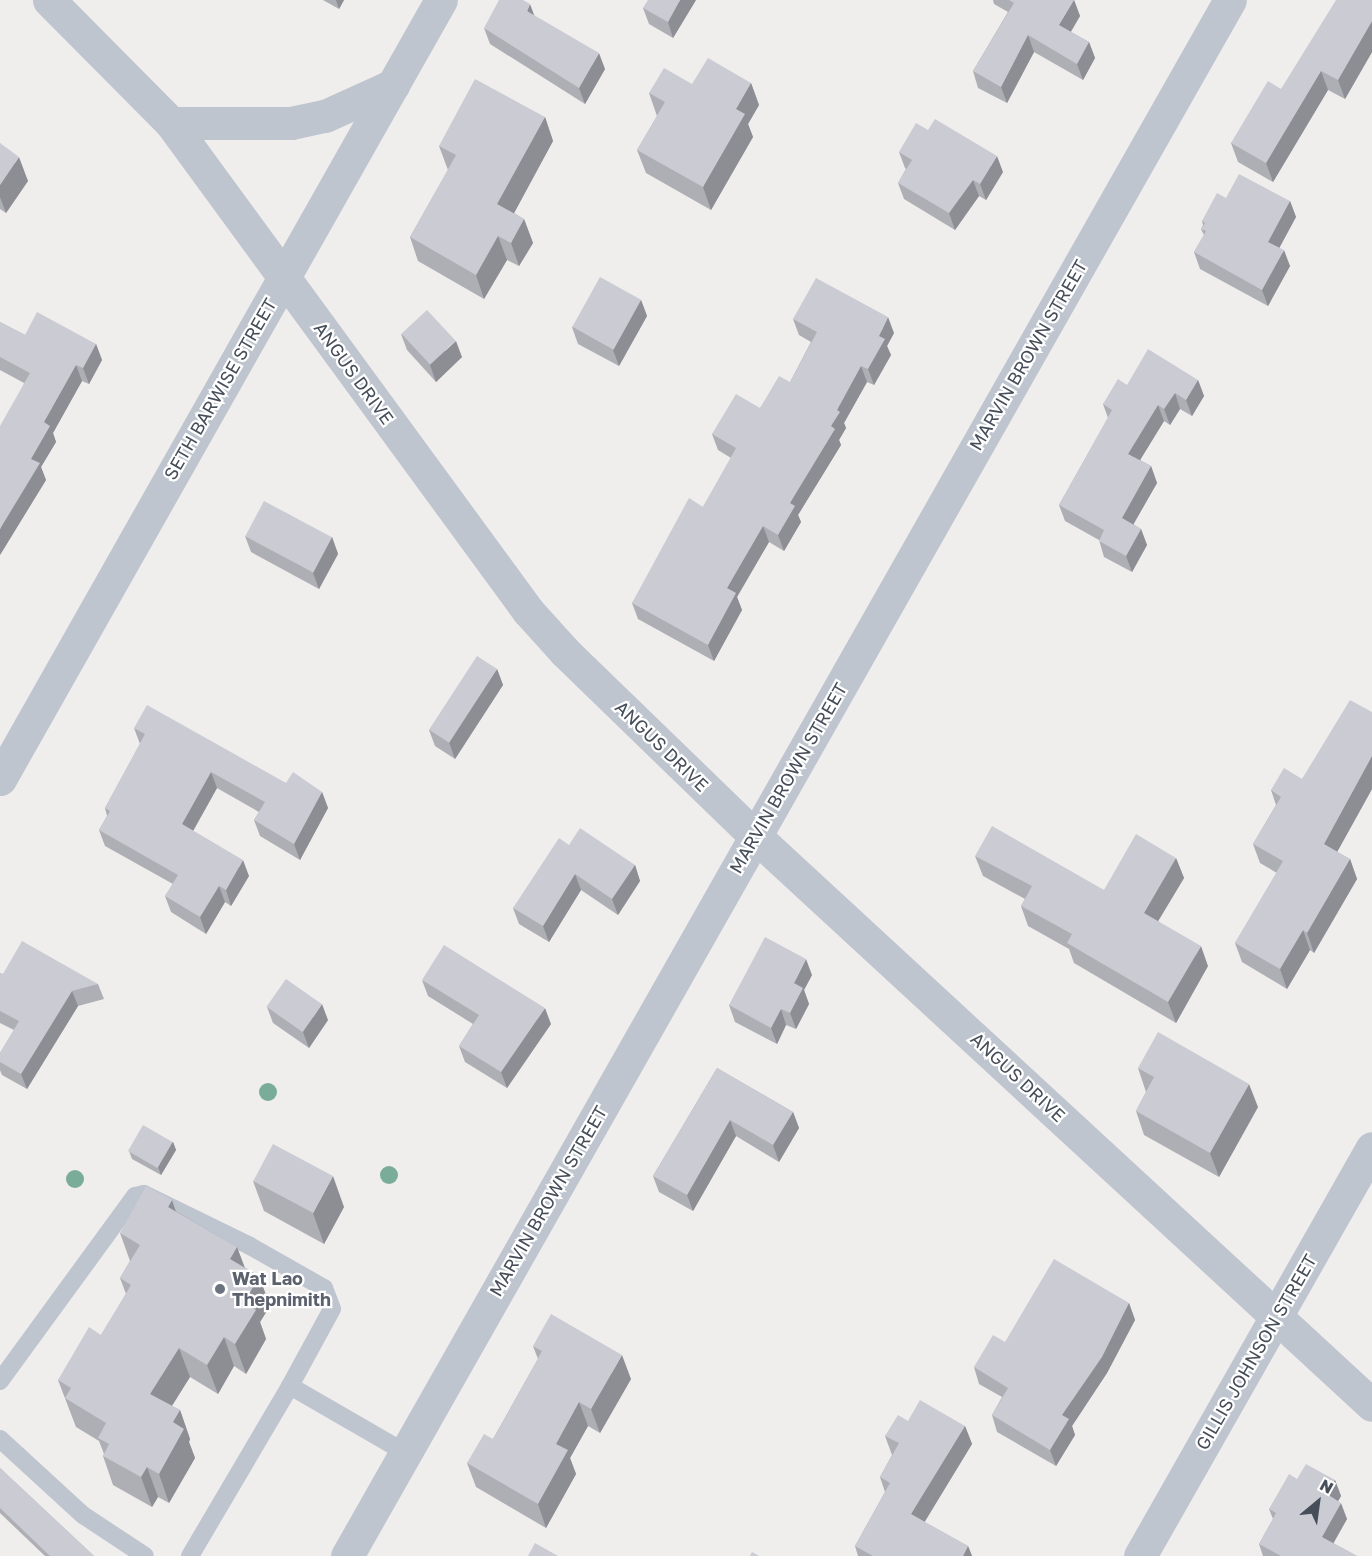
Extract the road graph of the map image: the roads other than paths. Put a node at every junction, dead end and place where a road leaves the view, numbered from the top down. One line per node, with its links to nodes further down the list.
1 (49, 0): 5 (street, ANGUS DRIVE)
2 (441, 0): 4 (street, SETH BARWISE STREET)
3 (1230, 0): 8 (street, MARVIN BROWN STREET)
4 (393, 85): 5 (street); 6 (street, SETH BARWISE STREET)
5 (171, 123): 6 (street, ANGUS DRIVE)
6 (284, 277): 7 (street, SETH BARWISE STREET); 8 (street, ANGUS DRIVE)
7 (0, 778)
8 (755, 836): 10 (street, ANGUS DRIVE); 15 (street, MARVIN BROWN STREET)
9 (1372, 1148): 10 (street, GILLIS JOHNSON STREET)
10 (1277, 1315): 13 (street, ANGUS DRIVE); 19 (street, GILLIS JOHNSON STREET)
11 (0, 1382): 12 (lane)
12 (290, 1386): 15 (lane); 17 (lane)
13 (1372, 1406)
14 (0, 1439): 16 (lane)
15 (406, 1453): 18 (street, MARVIN BROWN STREET)
16 (145, 1556)
17 (190, 1556)
18 (347, 1556)
19 (1140, 1556)

